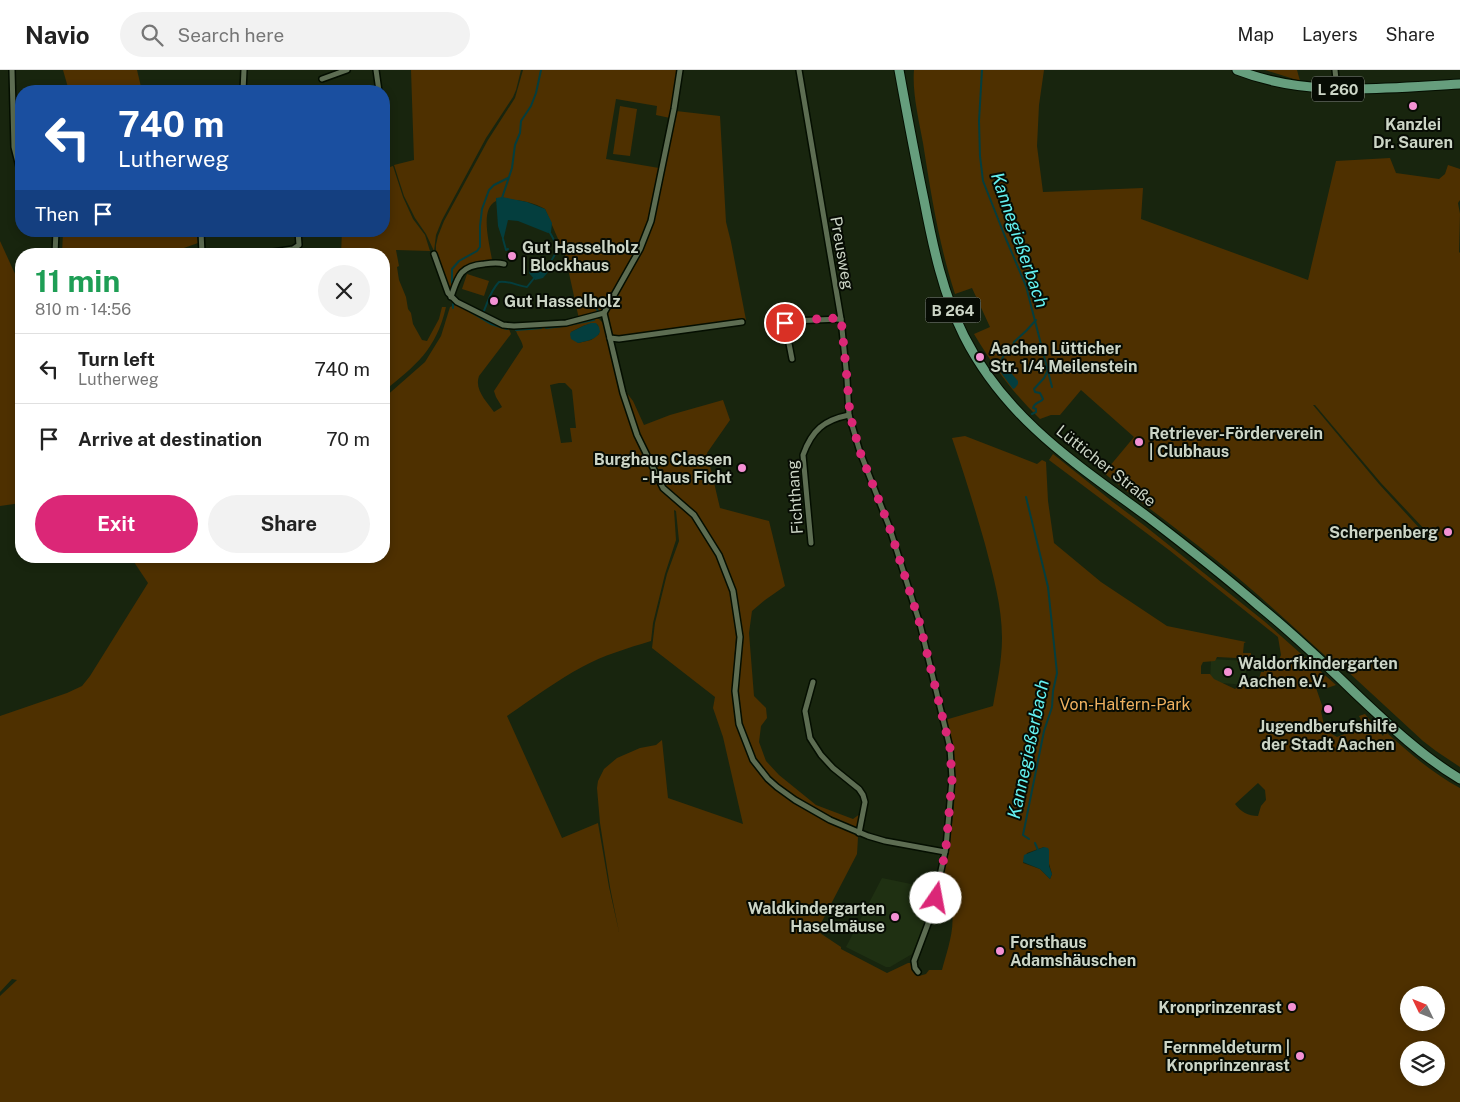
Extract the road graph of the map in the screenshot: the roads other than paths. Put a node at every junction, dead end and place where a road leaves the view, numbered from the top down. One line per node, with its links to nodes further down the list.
1 (12, 70): 17 (street)
2 (244, 70): 14 (street)
3 (347, 70): 11 (street)
4 (376, 70): 15 (street)
5 (680, 70): 23 (street)
6 (799, 70): 24 (street, Preusweg)
7 (899, 70): 12 (main road, Lütticher Straße / B 264)
8 (906, 70): 12 (main road)
9 (1236, 70): 16 (main road, L 260)
10 (1335, 70): 16 (street)
11 (322, 79)
12 (901, 83): 31 (main road, Lütticher Straße / B 264)
13 (1460, 84): 16 (main road, L 260)
14 (243, 85)
15 (378, 85)
16 (1337, 89)
17 (15, 151)
18 (298, 237): 19 (street)
19 (294, 248)
20 (434, 254): 22 (street)
21 (504, 264): 22 (street)
22 (451, 297): 23 (street)
23 (604, 313): 26 (street)
24 (841, 318): 27 (street); 28 (street, Preusweg)
25 (742, 322): 26 (street)
26 (610, 338): 32 (street)
27 (792, 359)
28 (850, 415): 29 (street, Fichthang); 33 (street, Preusweg)
29 (810, 543)
30 (813, 682): 32 (street)
31 (1460, 778)
32 (859, 834): 33 (street)
33 (946, 852): 34 (street, Preusweg)
34 (918, 972)

